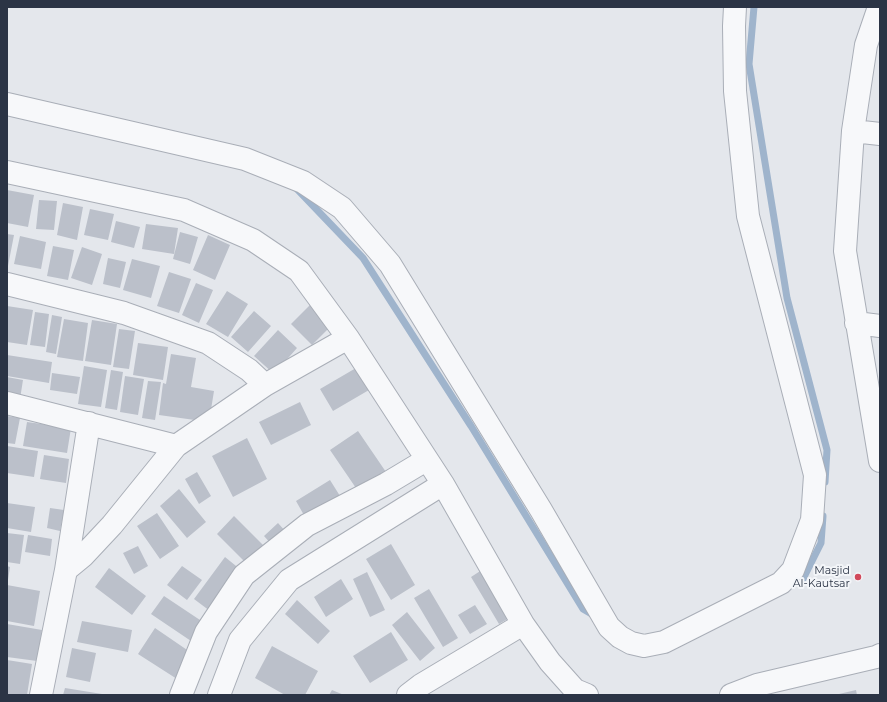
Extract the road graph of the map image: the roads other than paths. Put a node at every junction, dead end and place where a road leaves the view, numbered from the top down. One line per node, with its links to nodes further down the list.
1 (735, 7): 3 (street)
2 (879, 7): 4 (street)
3 (7, 104)
4 (853, 131): 5 (street); 8 (street)
5 (880, 134)
6 (7, 172): 10 (street)
7 (7, 284): 11 (street)
8 (856, 324): 9 (street); 16 (street)
9 (880, 326)
10 (348, 338): 11 (street); 15 (street)
11 (265, 385): 14 (street)
12 (7, 403): 13 (street)
13 (89, 423): 14 (street); 18 (street)
14 (176, 446): 18 (street)
15 (426, 460): 17 (street); 23 (street)
16 (880, 461)
17 (443, 484): 19 (street); 24 (street)
18 (66, 570): 22 (street)
19 (523, 624): 25 (street); 26 (street)
20 (880, 655): 21 (street)
21 (758, 690): 27 (street)
22 (41, 695)
23 (181, 695)
24 (219, 695)
25 (408, 695)
26 (586, 695)
27 (731, 695)

